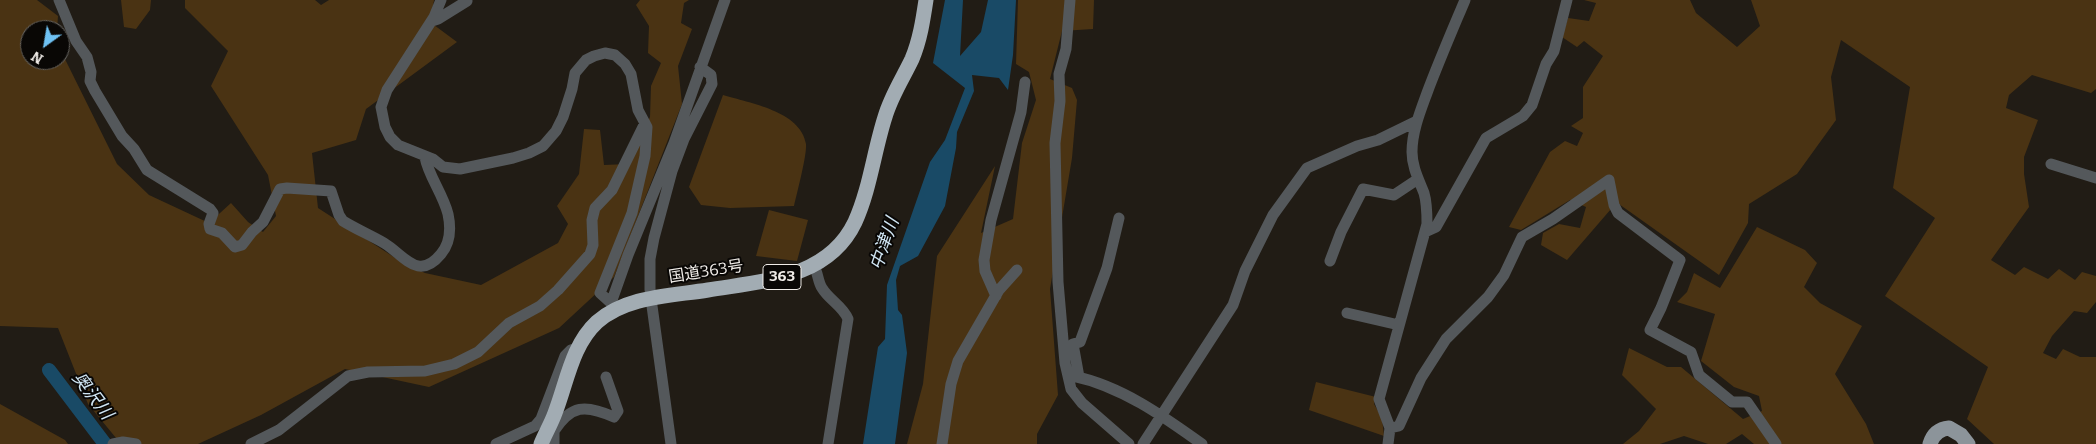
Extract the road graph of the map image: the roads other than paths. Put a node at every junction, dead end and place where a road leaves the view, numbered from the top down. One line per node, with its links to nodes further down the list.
1 (59, 0): 14 (street)
2 (441, 0): 9 (street)
3 (725, 0): 10 (street)
4 (926, 0): 21 (highway, 国道363号 / 363)
5 (1070, 0): 30 (street)
6 (1465, 0): 12 (street)
7 (1567, 0): 19 (street)
8 (467, 1): 9 (street)
9 (432, 21): 14 (street)
10 (700, 67): 23 (street); 25 (street)
11 (1025, 82): 24 (street)
12 (1417, 120): 17 (street); 33 (street)
13 (646, 123): 14 (street); 25 (street); 38 (street)
14 (424, 157)
15 (2052, 164): 16 (street)
16 (2096, 178)
17 (1418, 179): 19 (street); 20 (street)
18 (1119, 218): 32 (street)
19 (1425, 232): 28 (street)
20 (1330, 261)
21 (814, 266): 25 (highway, 国道363号 / 363); 43 (street)
22 (1017, 270): 24 (street)
23 (650, 290)
24 (996, 296): 44 (street)
25 (613, 306): 29 (highway, 国道363号 / 363)
26 (652, 306): 42 (street)
27 (1346, 314): 28 (street)
28 (1399, 325): 34 (street)
29 (578, 348): 35 (highway, 国道363号 / 363); 39 (street)
30 (1067, 376): 32 (street); 45 (street)
31 (606, 377): 35 (street)
32 (1079, 377): 33 (street)
33 (1162, 415): 46 (street); 47 (street)
34 (1390, 428): 48 (street); 49 (street)
35 (551, 429): 40 (highway, 国道363号 / 363); 41 (street)
36 (113, 444): 37 (street)
37 (136, 444)
38 (250, 444)
39 (496, 444)
40 (540, 444)
41 (554, 444)
42 (672, 444)
43 (828, 444)
44 (942, 444)
45 (1129, 444)
46 (1143, 444)
47 (1202, 444)
48 (1388, 444)
49 (1776, 444)
50 (1930, 444): 51 (main road)
51 (1968, 444)

